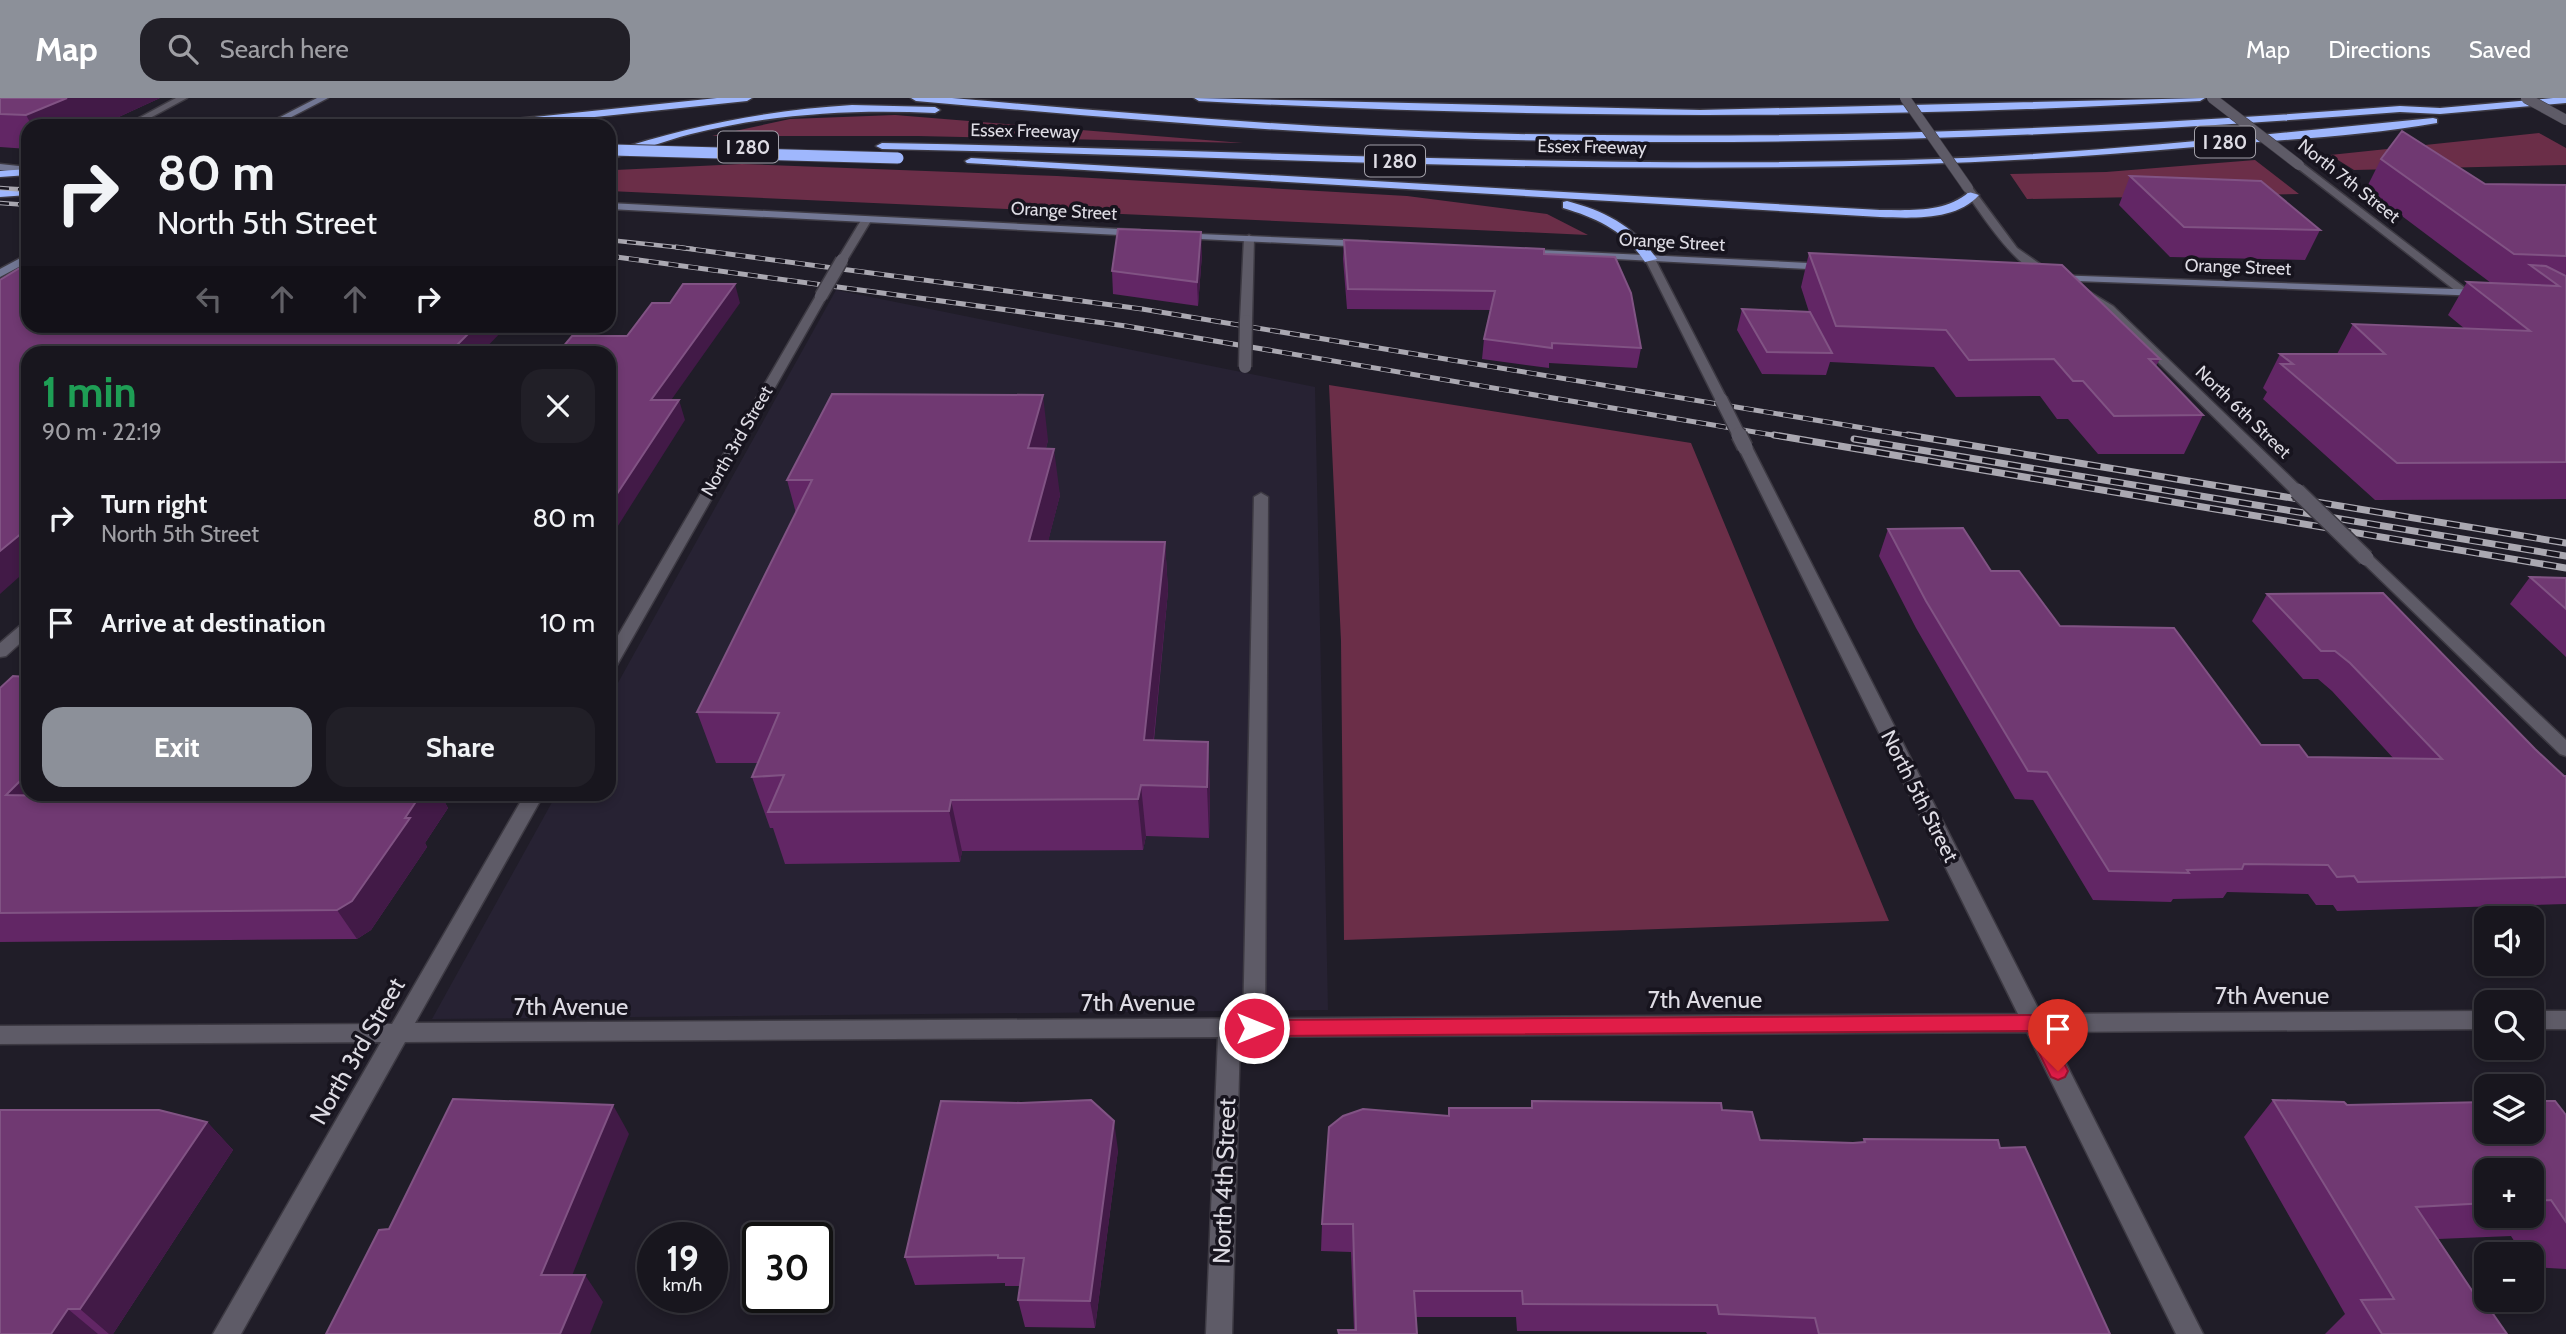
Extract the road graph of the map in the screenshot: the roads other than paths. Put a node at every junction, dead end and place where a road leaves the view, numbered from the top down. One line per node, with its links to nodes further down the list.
1 (183, 98): 14 (street)
2 (324, 98): 15 (main road)
3 (724, 98): 12 (highway)
4 (747, 98): 12 (highway, I 280)
5 (916, 98): 17 (highway)
6 (1199, 98): 8 (highway)
7 (1905, 98): 28 (street, North 6th Street, bridge)
8 (2200, 98)
9 (2212, 98): 43 (street, North 7th Street, bridge)
10 (2526, 98): 18 (street, bridge)
11 (2566, 100): 13 (highway, Essex Freeway / I 280)
12 (706, 102): 16 (highway, I 280)
13 (2440, 111): 17 (highway); 20 (highway, Essex Freeway / I 280, bridge)
14 (142, 119)
15 (281, 119)
16 (544, 119)
17 (1164, 120): 19 (highway)
18 (2566, 120)
19 (616, 150)
20 (616, 152)
21 (616, 152): 27 (highway, bridge)
22 (0, 167): 23 (main road)
23 (21, 170)
24 (21, 172): 25 (highway)
25 (0, 174)
26 (21, 192): 29 (highway)
27 (1489, 192): 28 (highway); 37 (highway)
28 (1971, 192): 42 (street, North 6th Street)
29 (0, 193)
30 (616, 206): 31 (main road, Orange Street)
31 (867, 219): 32 (main road, Orange Street); 49 (street, North 3rd Street, bridge)
32 (1154, 233)
33 (1167, 234): 34 (main road)
34 (1249, 238): 35 (main road); 45 (street, bridge)
35 (1388, 245)
36 (1512, 252): 37 (main road, Orange Street)
37 (1650, 259): 39 (main road, Orange Street); 55 (street, North 5th Street, bridge)
38 (21, 261): 40 (main road)
39 (1846, 268)
40 (0, 274)
41 (2027, 277): 42 (main road, Orange Street)
42 (2055, 278): 43 (main road, Orange Street); 50 (street, North 6th Street, bridge)
43 (2465, 293): 44 (main road, Orange Street)
44 (2500, 294)
45 (1245, 367)
46 (1261, 497): 57 (street)
47 (21, 632): 48 (street)
48 (0, 652)
49 (616, 653)
50 (2566, 750)
51 (531, 801): 58 (street, North 3rd Street)
52 (2474, 1020): 55 (street, 7th Avenue)
53 (2544, 1020): 54 (street)
54 (2566, 1020)
55 (2034, 1023): 57 (street, 7th Avenue); 62 (street, North 5th Street)
56 (1229, 1027): 57 (street, 7th Avenue); 58 (street, 7th Avenue); 61 (street, North 4th Street)
57 (1254, 1028)
58 (398, 1033): 59 (street, 7th Avenue); 60 (street, North 3rd Street)
59 (0, 1035)
60 (226, 1334)
61 (1219, 1334)
62 (2190, 1334)

